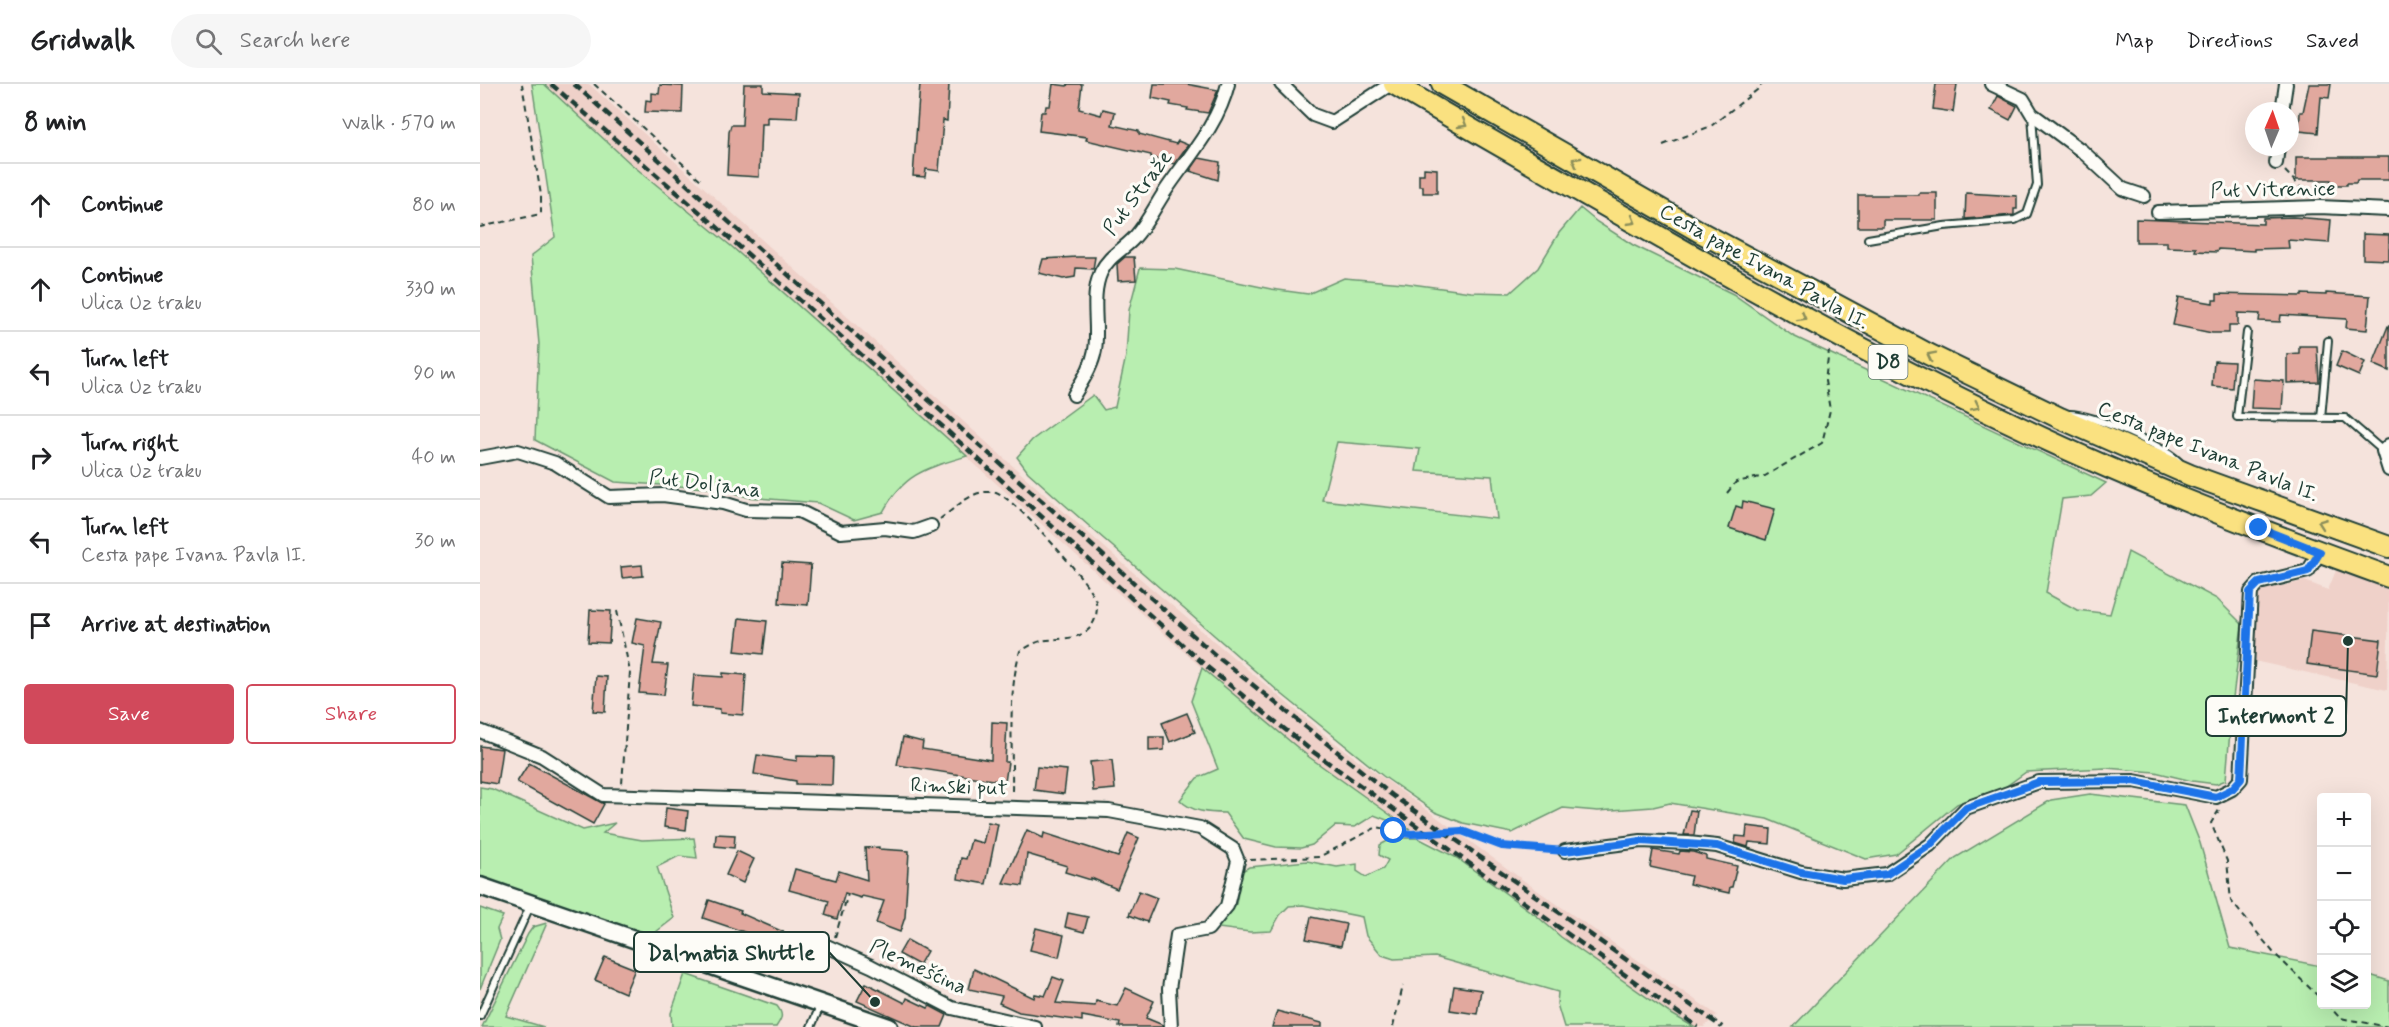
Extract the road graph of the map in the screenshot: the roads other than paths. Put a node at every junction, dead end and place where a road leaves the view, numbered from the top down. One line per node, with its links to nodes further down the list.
1 (1228, 84): 17 (street, Put Straže)
2 (1281, 84): 3 (street)
3 (1392, 84): 24 (main road, Cesta pape Ivana Pavla II. / D8, one-way to 24)
4 (1991, 84): 8 (street)
5 (2286, 84): 7 (street)
6 (1445, 86): 23 (main road, Cesta pape Ivana Pavla II. / D8, one-way to 6)
7 (2283, 102)
8 (2032, 114): 11 (street); 14 (lane)
9 (2277, 156): 10 (street)
10 (2276, 163)
11 (2144, 196)
12 (2389, 210): 13 (street, Put Vitrenice)
13 (2158, 212)
14 (1868, 239)
15 (2247, 332): 18 (lane)
16 (2328, 341): 18 (lane)
17 (1074, 395)
18 (2321, 418): 19 (lane)
19 (2386, 448): 21 (street)
20 (480, 458): 22 (street, Put Doljana)
21 (2389, 470)
22 (931, 526)
23 (2389, 547)
24 (2320, 552): 25 (main road, Cesta pape Ivana Pavla II. / D8); 27 (street)
25 (2389, 577)
26 (480, 731): 36 (street, Rimski put)
27 (1565, 851)
28 (480, 886): 29 (main road)
29 (531, 903): 31 (main road); 32 (lane)
30 (826, 946): 35 (street, Plemešćina)
31 (821, 1003): 33 (lane); 34 (main road)
32 (480, 1016)
33 (811, 1027)
34 (889, 1027)
35 (1035, 1027)
36 (1171, 1027)

